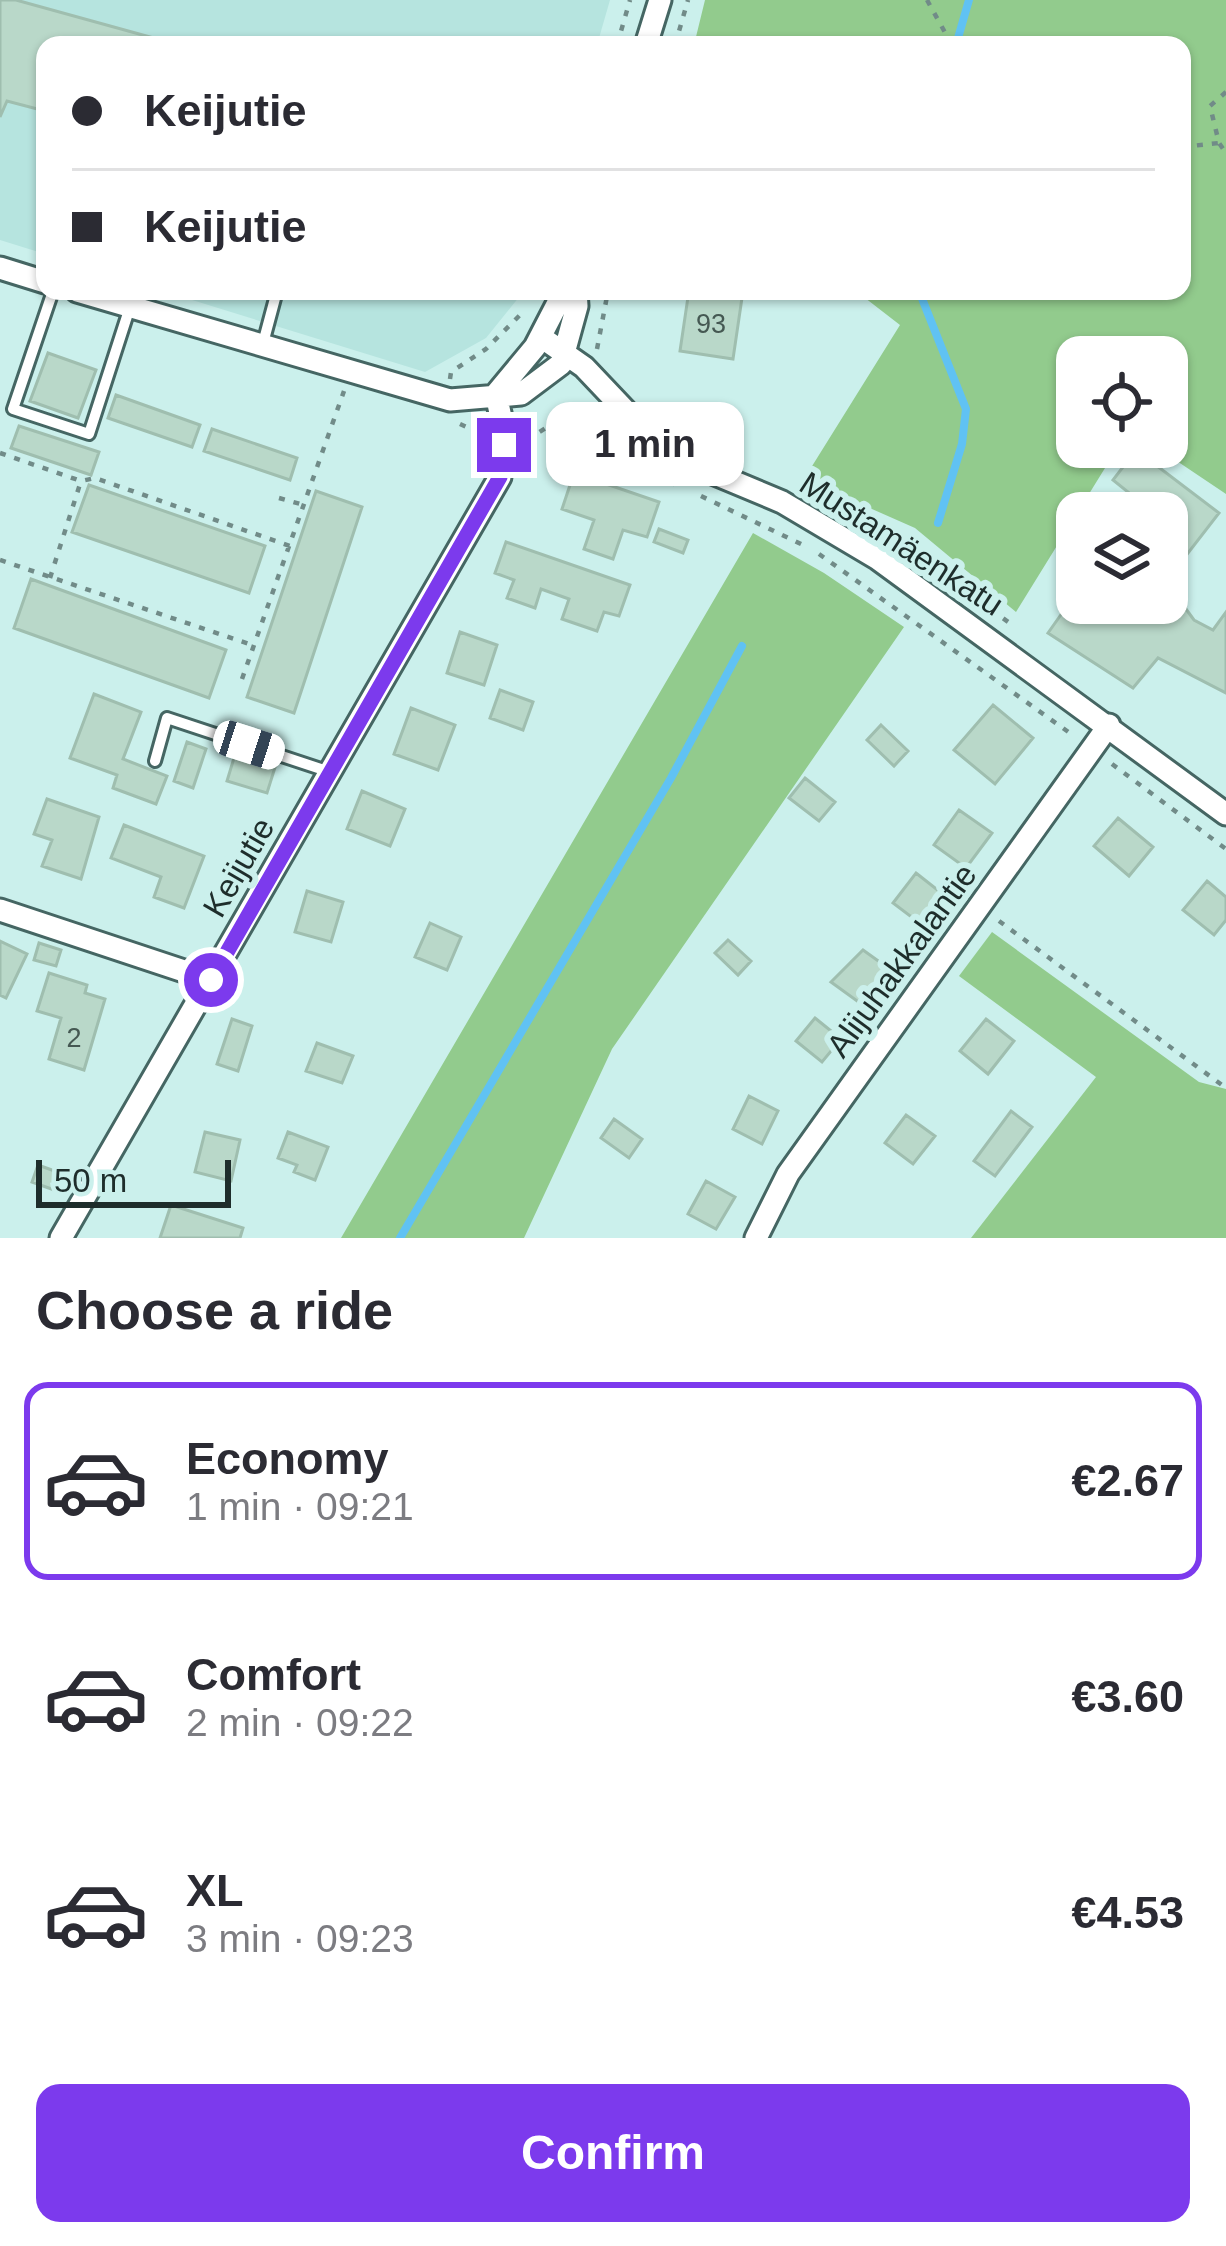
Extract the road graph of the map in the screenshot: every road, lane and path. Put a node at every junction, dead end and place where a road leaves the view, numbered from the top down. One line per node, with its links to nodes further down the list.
1 (630, 0): 5 (path)
2 (659, 0): 6 (street)
3 (688, 0): 7 (path)
4 (927, 0): 8 (path)
5 (620, 36)
6 (649, 36)
7 (678, 36)
8 (947, 36)
9 (1226, 92): 10 (path)
10 (1219, 143): 11 (path); 12 (path)
11 (1191, 146)
12 (1226, 153)
13 (0, 268): 14 (street)
14 (36, 278)
15 (50, 300): 21 (lane)
16 (106, 300): 21 (street)
17 (275, 300): 23 (lane)
18 (560, 300): 22 (street)
19 (577, 300): 24 (street)
20 (528, 306): 27 (path)
21 (130, 307): 23 (street)
22 (541, 337): 24 (street, Mustamäenkatu); 26 (street)
23 (262, 346): 27 (street)
24 (566, 353): 26 (street); 38 (street, Mustamäenkatu)
25 (344, 391): 32 (path)
26 (496, 394): 27 (street); 41 (street, Keijutie)
27 (450, 400)
28 (547, 431): 39 (path)
29 (0, 455): 30 (path)
30 (81, 481): 33 (path); 35 (path)
31 (279, 498): 32 (path)
32 (304, 505): 33 (path)
33 (290, 547): 36 (path)
34 (0, 560): 35 (path)
35 (50, 578): 36 (path)
36 (255, 646): 37 (path)
37 (242, 679)
38 (1109, 725): 39 (street, Alijuhakkalantie); 42 (street, Mustamäenkatu)
39 (1092, 749): 43 (path); 44 (street, Alijuhakkalantie)
40 (155, 760): 41 (lane)
41 (330, 772): 46 (street, Keijutie)
42 (1226, 814)
43 (1226, 849)
44 (980, 907): 47 (path); 49 (street, Alijuhakkalantie)
45 (0, 910): 46 (street)
46 (211, 980): 48 (street, Keijutie)
47 (1226, 1088)
48 (61, 1238)
49 (756, 1238)

